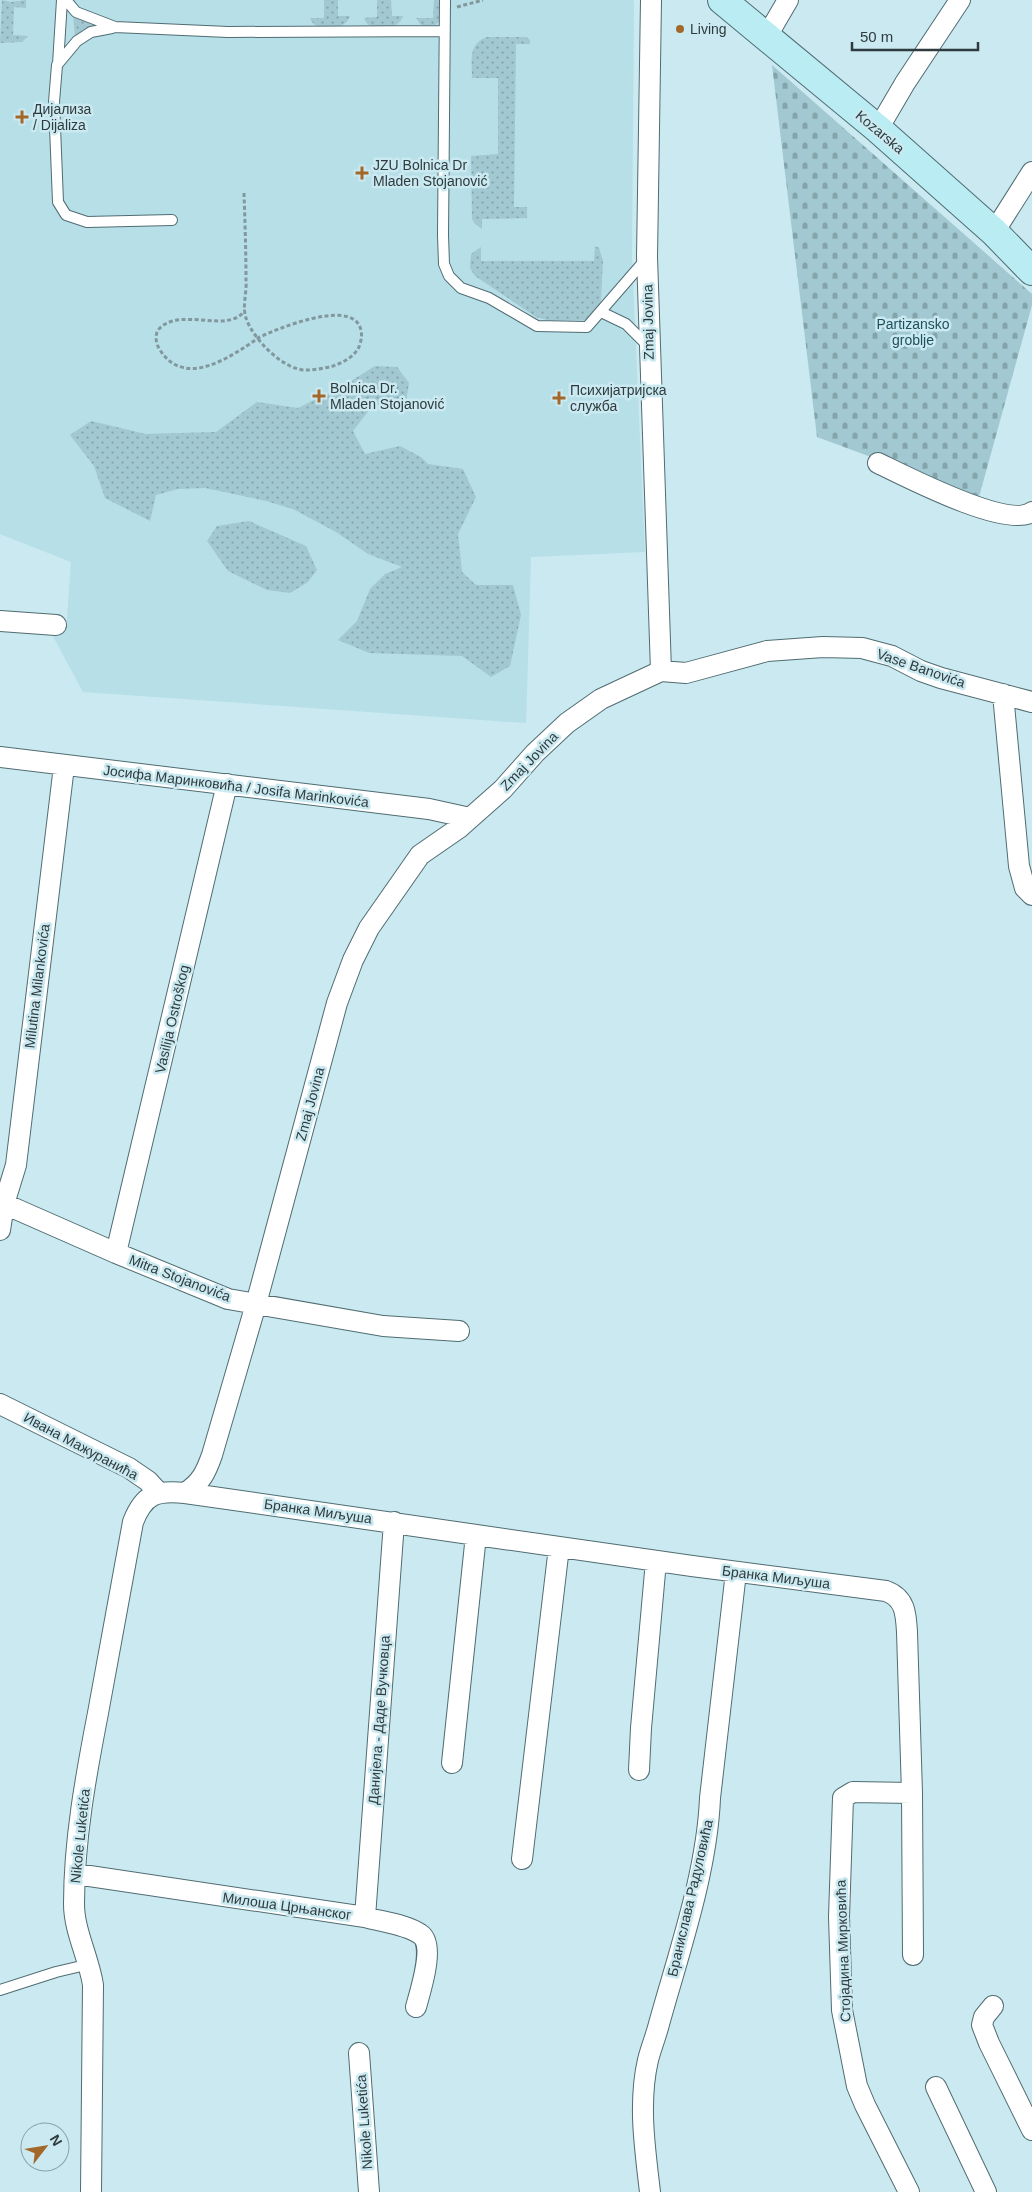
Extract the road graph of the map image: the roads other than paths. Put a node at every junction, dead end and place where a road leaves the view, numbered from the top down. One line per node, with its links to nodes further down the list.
1 (64, 0): 7 (lane); 10 (lane)
2 (651, 0): 15 (street, Zmaj Jovina)
3 (722, 0): 9 (street, Kozarska)
4 (788, 0): 9 (street)
5 (960, 0): 11 (street)
6 (445, 5): 8 (lane)
7 (115, 27): 8 (lane); 10 (lane)
8 (444, 31): 17 (lane)
9 (767, 36): 11 (street, Kozarska)
10 (58, 65): 13 (lane)
11 (878, 128): 14 (street, Kozarska)
12 (1032, 172): 14 (street)
13 (172, 220)
14 (994, 232): 16 (street, Kozarska)
15 (647, 257): 17 (lane); 18 (street, Zmaj Jovina)
16 (1032, 271)
17 (601, 312): 18 (lane)
18 (648, 346): 23 (street, Zmaj Jovina)
19 (878, 463): 20 (street)
20 (1032, 512)
21 (0, 621): 22 (street)
22 (56, 625)
23 (661, 671): 24 (street, Vase Banovića); 29 (street, Zmaj Jovina)
24 (1003, 694): 25 (street, Vase Banovića); 30 (street)
25 (1032, 702)
26 (0, 757): 27 (street, Јосифа Маринковића / Josifa Marinkovića)
27 (64, 766): 28 (street, Јосифа Маринковића / Josifa Marinkovića); 31 (street, Milutina Milankovića)
28 (227, 784): 29 (street, Јосифа Маринковића / Josifa Marinkovića); 33 (street, Vasilija Ostroškog)
29 (470, 818): 34 (street, Zmaj Jovina)
30 (1032, 895)
31 (2, 1203): 32 (street, Milutina Milankovića); 33 (street, Mitra Stojanovića)
32 (0, 1230)
33 (116, 1253): 34 (street, Mitra Stojanovića)
34 (256, 1304): 35 (street, Mitra Stojanovića); 38 (street, Zmaj Jovina)
35 (459, 1331)
36 (0, 1404): 37 (street, Ивана Мажуранића)
37 (159, 1493): 38 (street, Бранка Миљуша); 48 (street, Nikole Luketića)
38 (185, 1493): 39 (street, Бранка Миљуша)
39 (394, 1522): 40 (street, Бранка Миљуша); 49 (street, Данијела - Даде Вучковца)
40 (476, 1535): 41 (street, Бранка Миљуша); 44 (street)
41 (558, 1547): 42 (street, Бранка Миљуша); 47 (street)
42 (656, 1561): 43 (street, Бранка Миљуша); 45 (street)
43 (736, 1572): 46 (street, Бранка Миљуша); 60 (street, Бранислава Радуловића)
44 (452, 1763)
45 (639, 1770)
46 (912, 1793): 50 (street); 61 (street, Стојадина Мирковића)
47 (522, 1859)
48 (76, 1874): 49 (street, Милоша Црњанског); 51 (street, Nikole Luketića)
49 (364, 1917): 54 (street, Милоша Црњанског)
50 (913, 1955)
51 (90, 1964): 52 (lane); 58 (street, Nikole Luketića)
52 (0, 1990)
53 (993, 2006): 57 (street)
54 (416, 2007)
55 (359, 2053): 59 (street, Nikole Luketića)
56 (936, 2086): 62 (street)
57 (1032, 2130)
58 (91, 2192)
59 (369, 2192)
60 (650, 2192)
61 (909, 2192)
62 (986, 2192)

